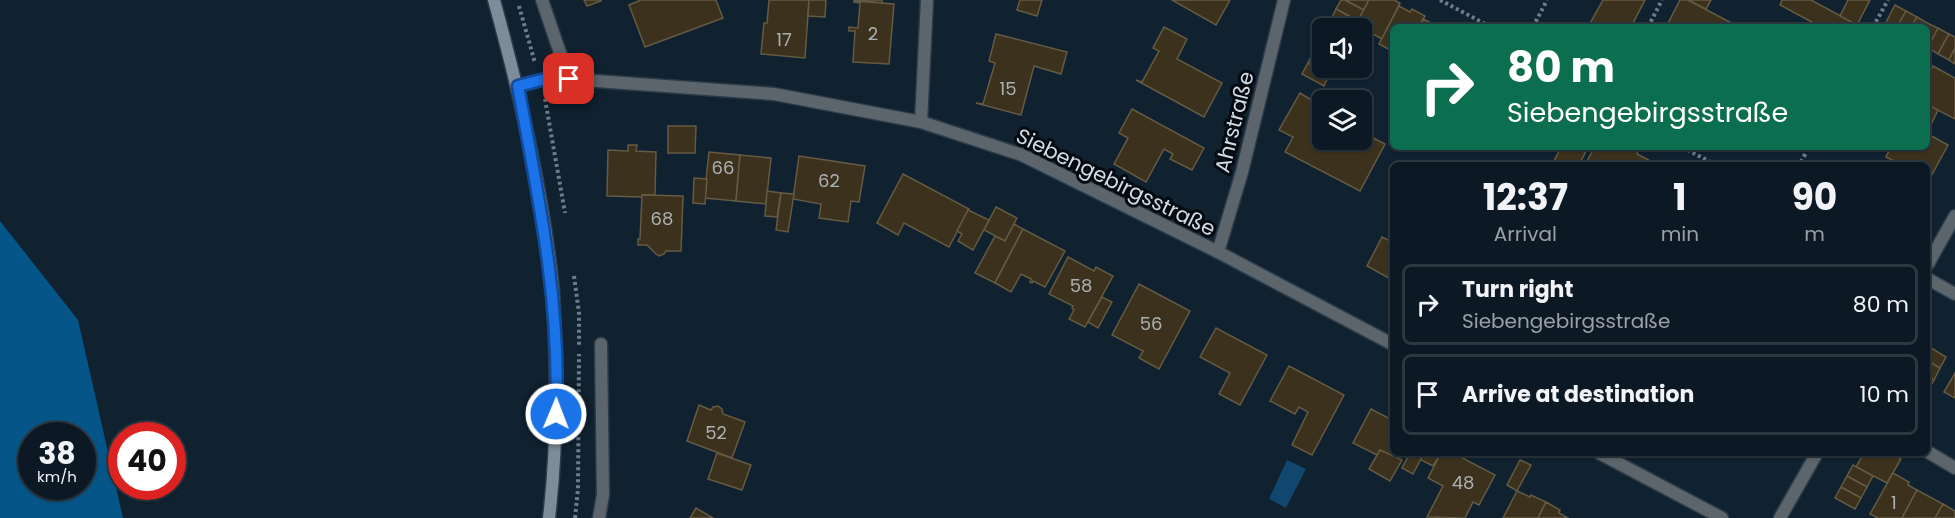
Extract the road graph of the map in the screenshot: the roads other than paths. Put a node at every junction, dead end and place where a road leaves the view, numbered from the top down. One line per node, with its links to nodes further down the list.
1 (494, 0): 6 (street)
2 (542, 0): 5 (street)
3 (927, 0): 7 (street)
4 (1284, 0): 9 (street, Ahrstraße)
5 (569, 79): 6 (street, Siebengebirgsstraße); 7 (street, Siebengebirgsstraße)
6 (518, 86): 19 (street)
7 (921, 122): 9 (street, Siebengebirgsstraße)
8 (1955, 216): 10 (street)
9 (1218, 252): 13 (street, Siebengebirgsstraße)
10 (1930, 260)
11 (1930, 280): 12 (street)
12 (1955, 294)
13 (1390, 343)
14 (601, 344): 20 (street)
15 (1930, 453): 18 (street)
16 (1605, 456): 21 (street)
17 (1815, 456): 22 (street)
18 (1955, 468)
19 (549, 518)
20 (599, 518)
21 (1722, 518)
22 (1780, 518)

